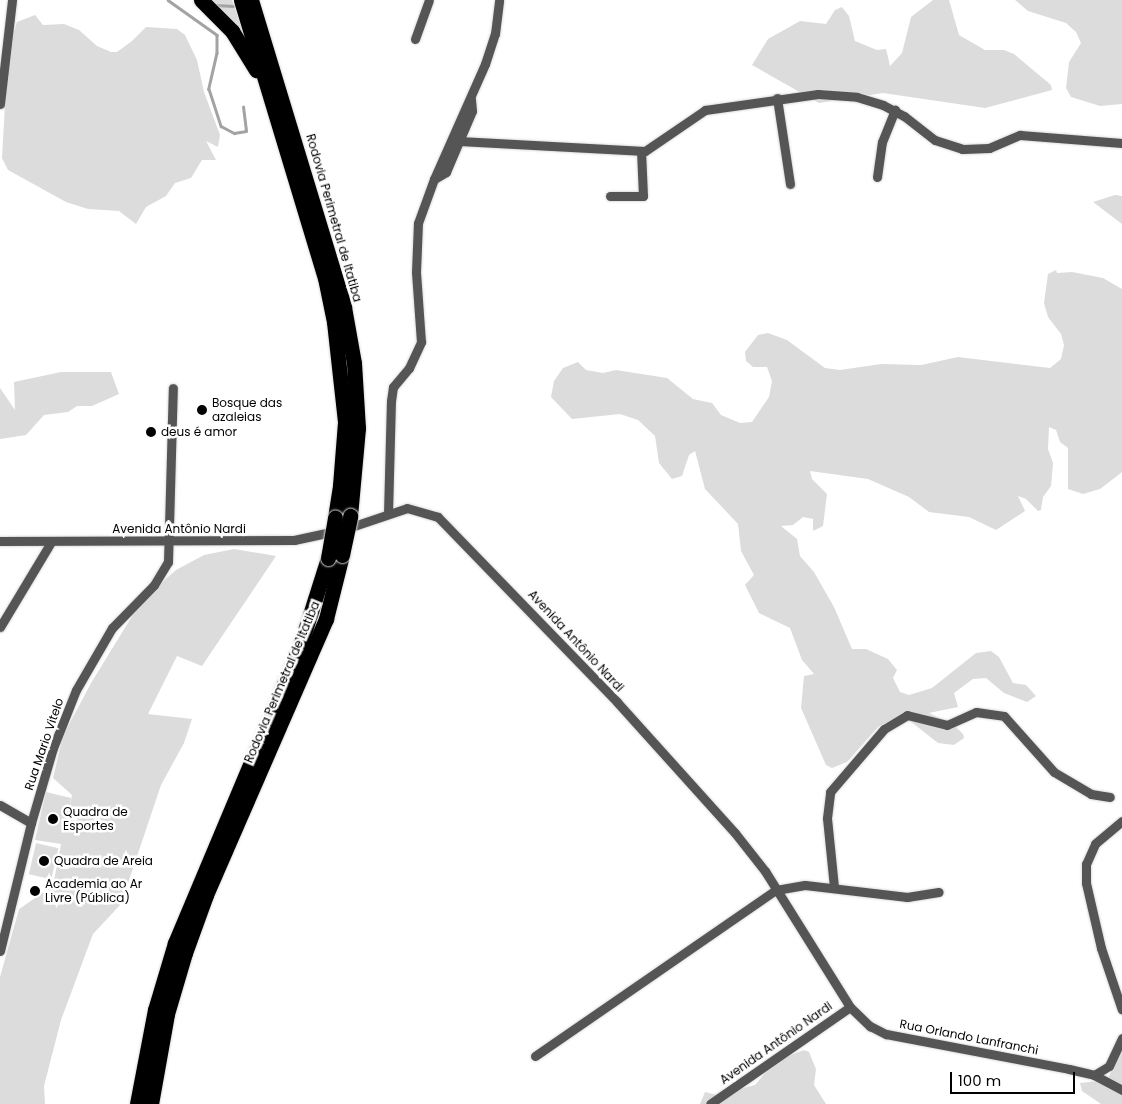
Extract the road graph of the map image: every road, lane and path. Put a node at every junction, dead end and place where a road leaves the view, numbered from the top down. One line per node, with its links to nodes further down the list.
1 (12, 0): 11 (street)
2 (201, 0): 8 (highway)
3 (241, 0): 8 (highway, Rodovia Perimetral de Itatiba)
4 (429, 0): 7 (street)
5 (499, 0): 9 (street)
6 (254, 4): 22 (highway, Rodovia Perimetral de Itatiba)
7 (415, 39)
8 (268, 93): 22 (highway, Rodovia Perimetral de Itatiba)
9 (471, 98): 13 (street); 17 (street)
10 (777, 98): 12 (street); 15 (street); 18 (street)
11 (0, 104)
12 (895, 110): 14 (street); 16 (street)
13 (459, 141): 15 (street); 17 (street)
14 (1122, 143)
15 (641, 152): 19 (street)
16 (877, 177)
17 (434, 179): 21 (street)
18 (790, 184)
19 (610, 196)
20 (173, 388): 25 (street, Rua Mario Vitelo)
21 (388, 514): 25 (street, Avenida Antônio Nardi); 33 (street, Avenida Antônio Nardi)
22 (342, 517): 26 (highway, Rodovia Perimetral de Itatiba, bridge)
23 (0, 541): 24 (street, Avenida Antônio Nardi)
24 (51, 542): 25 (street, Avenida Antônio Nardi); 27 (street)
25 (170, 542): 31 (street, Rua Mario Vitelo)
26 (335, 557): 42 (highway, Rodovia Perimetral de Itatiba); 43 (highway, Rodovia Perimetral de Itatiba)
27 (1, 623)
28 (1110, 797): 32 (street)
29 (0, 805): 31 (street)
30 (1122, 822): 37 (street)
31 (31, 823): 35 (street, Rua Mario Vitelo)
32 (834, 887): 33 (street); 34 (street)
33 (776, 890): 36 (street, Avenida Antônio Nardi); 39 (street)
34 (939, 892)
35 (0, 951)
36 (850, 1007): 40 (street, Rua Orlando Lanfranchi); 44 (street, Avenida Antônio Nardi)
37 (1122, 1010)
38 (1122, 1038): 40 (street)
39 (535, 1056)
40 (1094, 1075): 41 (street, Rua Orlando Lanfranchi)
41 (1122, 1090)
42 (137, 1104)
43 (151, 1104)
44 (710, 1104)

